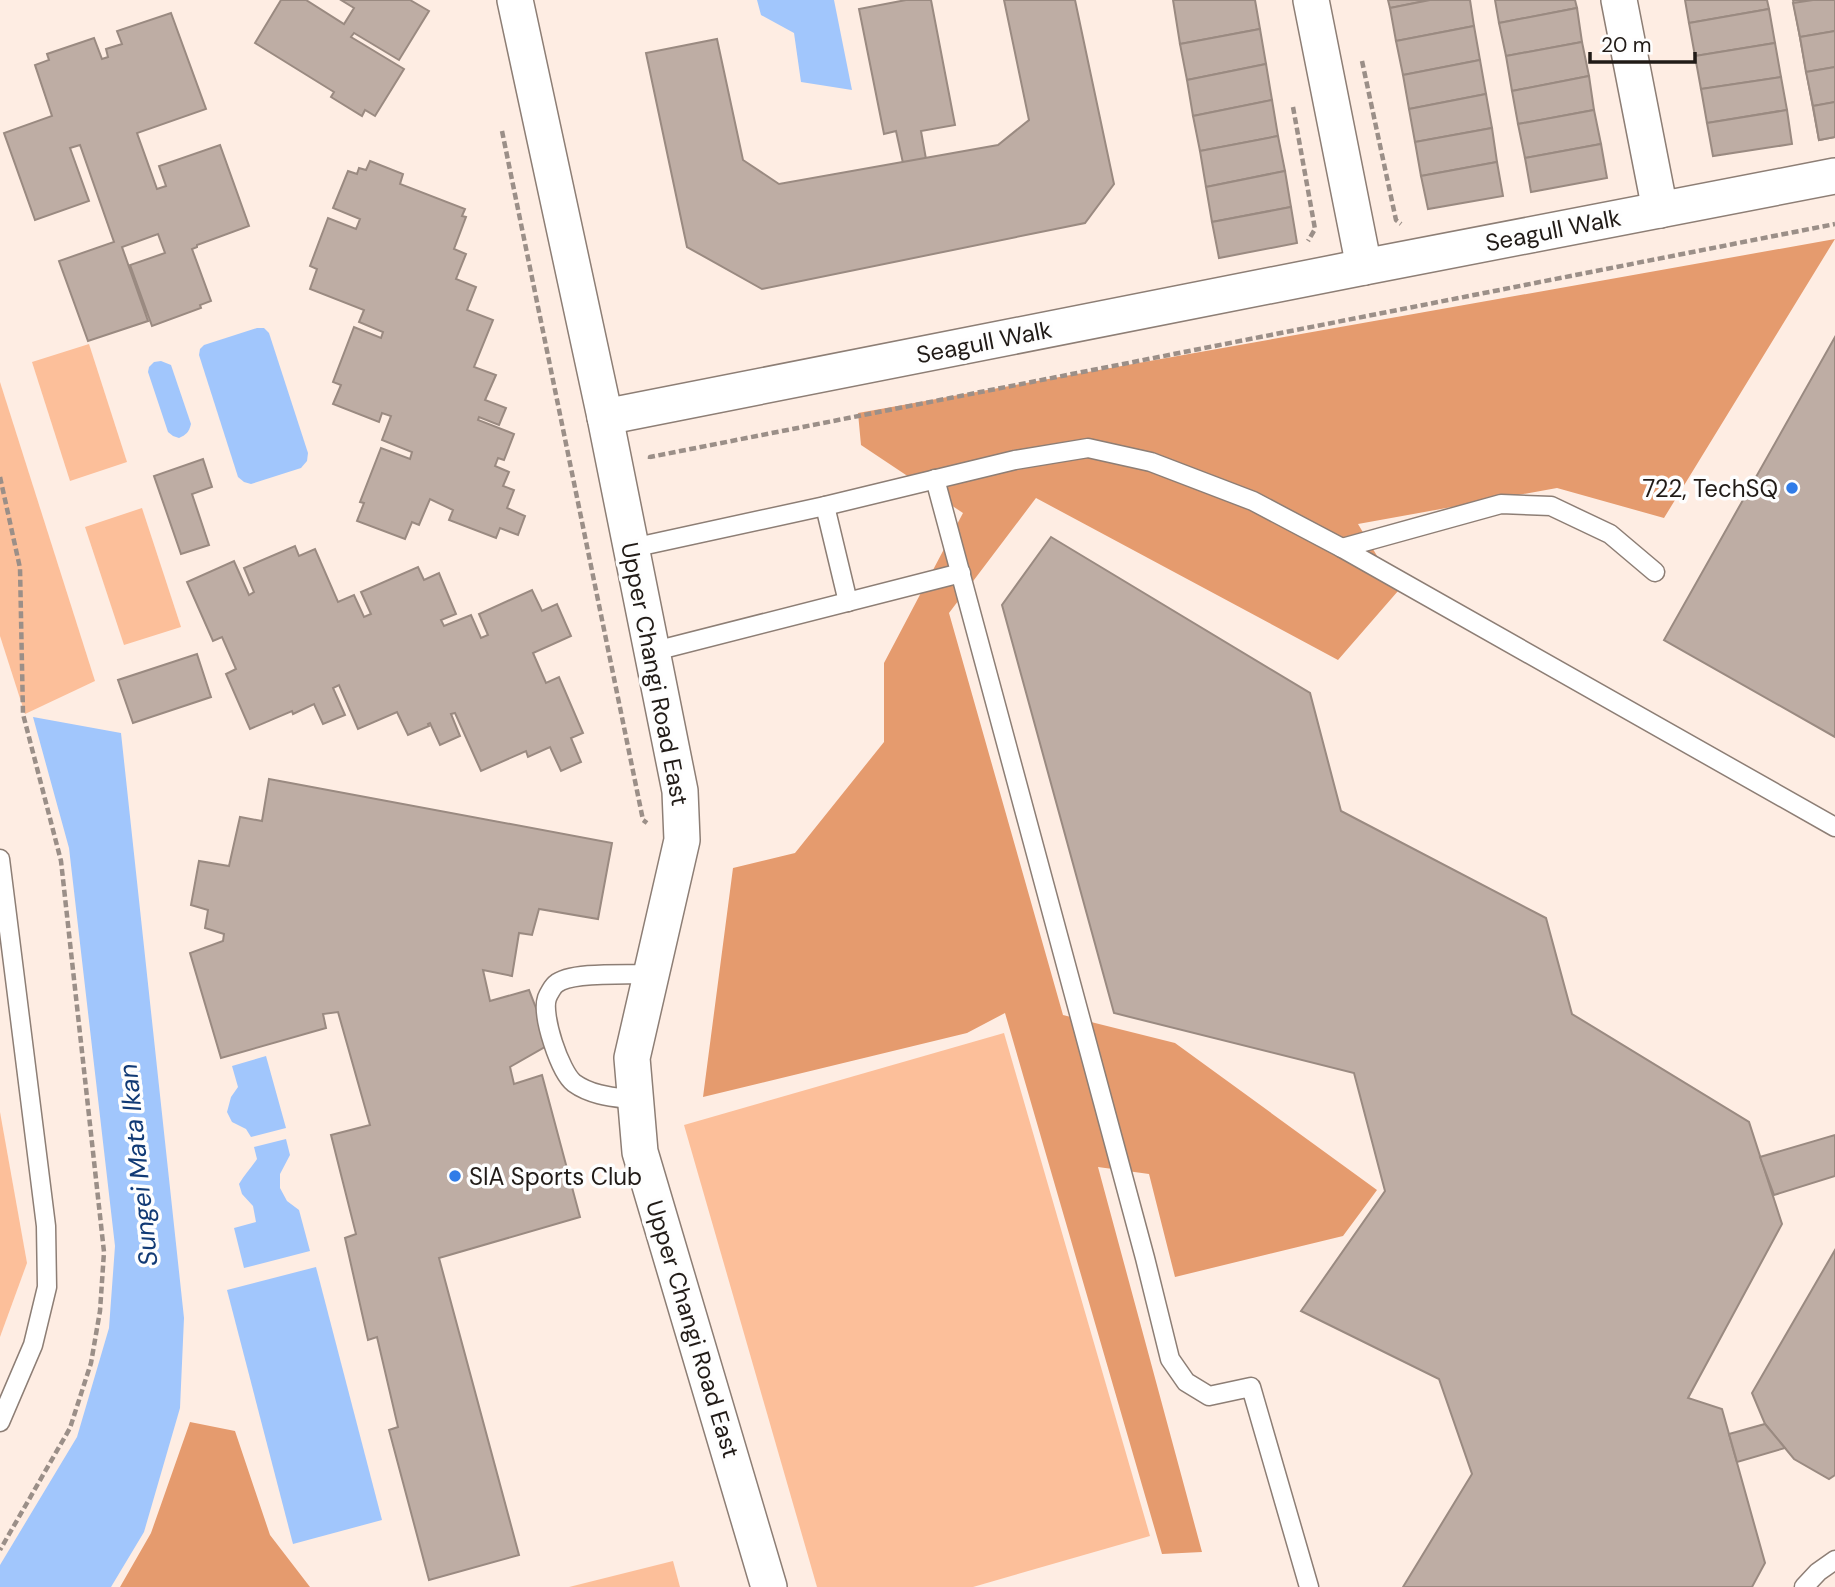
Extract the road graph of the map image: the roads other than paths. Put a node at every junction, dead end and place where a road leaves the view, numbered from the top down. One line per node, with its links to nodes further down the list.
1 (514, 0): 7 (street, Upper Changi Road East)
2 (1311, 0): 6 (street)
3 (1619, 0): 5 (street)
4 (1835, 176): 5 (street, Seagull Walk)
5 (1660, 210): 6 (street, Seagull Walk)
6 (1363, 267): 7 (street, Seagull Walk)
7 (605, 417): 10 (street, Upper Changi Road East)
8 (935, 479): 9 (lane); 11 (lane); 13 (lane)
9 (825, 506): 10 (lane); 14 (lane)
10 (632, 548): 15 (street, Upper Changi Road East)
11 (1342, 548): 12 (lane); 16 (lane)
12 (1655, 572)
13 (961, 573): 14 (lane); 23 (lane)
14 (848, 602): 15 (lane)
15 (651, 652): 18 (street, Upper Changi Road East)
16 (1835, 827)
17 (0, 859): 20 (lane)
18 (651, 974): 19 (street, Upper Changi Road East); 19 (lane)
19 (636, 1100): 22 (street, Upper Changi Road East)
20 (0, 1422)
21 (1835, 1560): 24 (lane)
22 (769, 1587)
23 (1309, 1587)
24 (1804, 1587)

